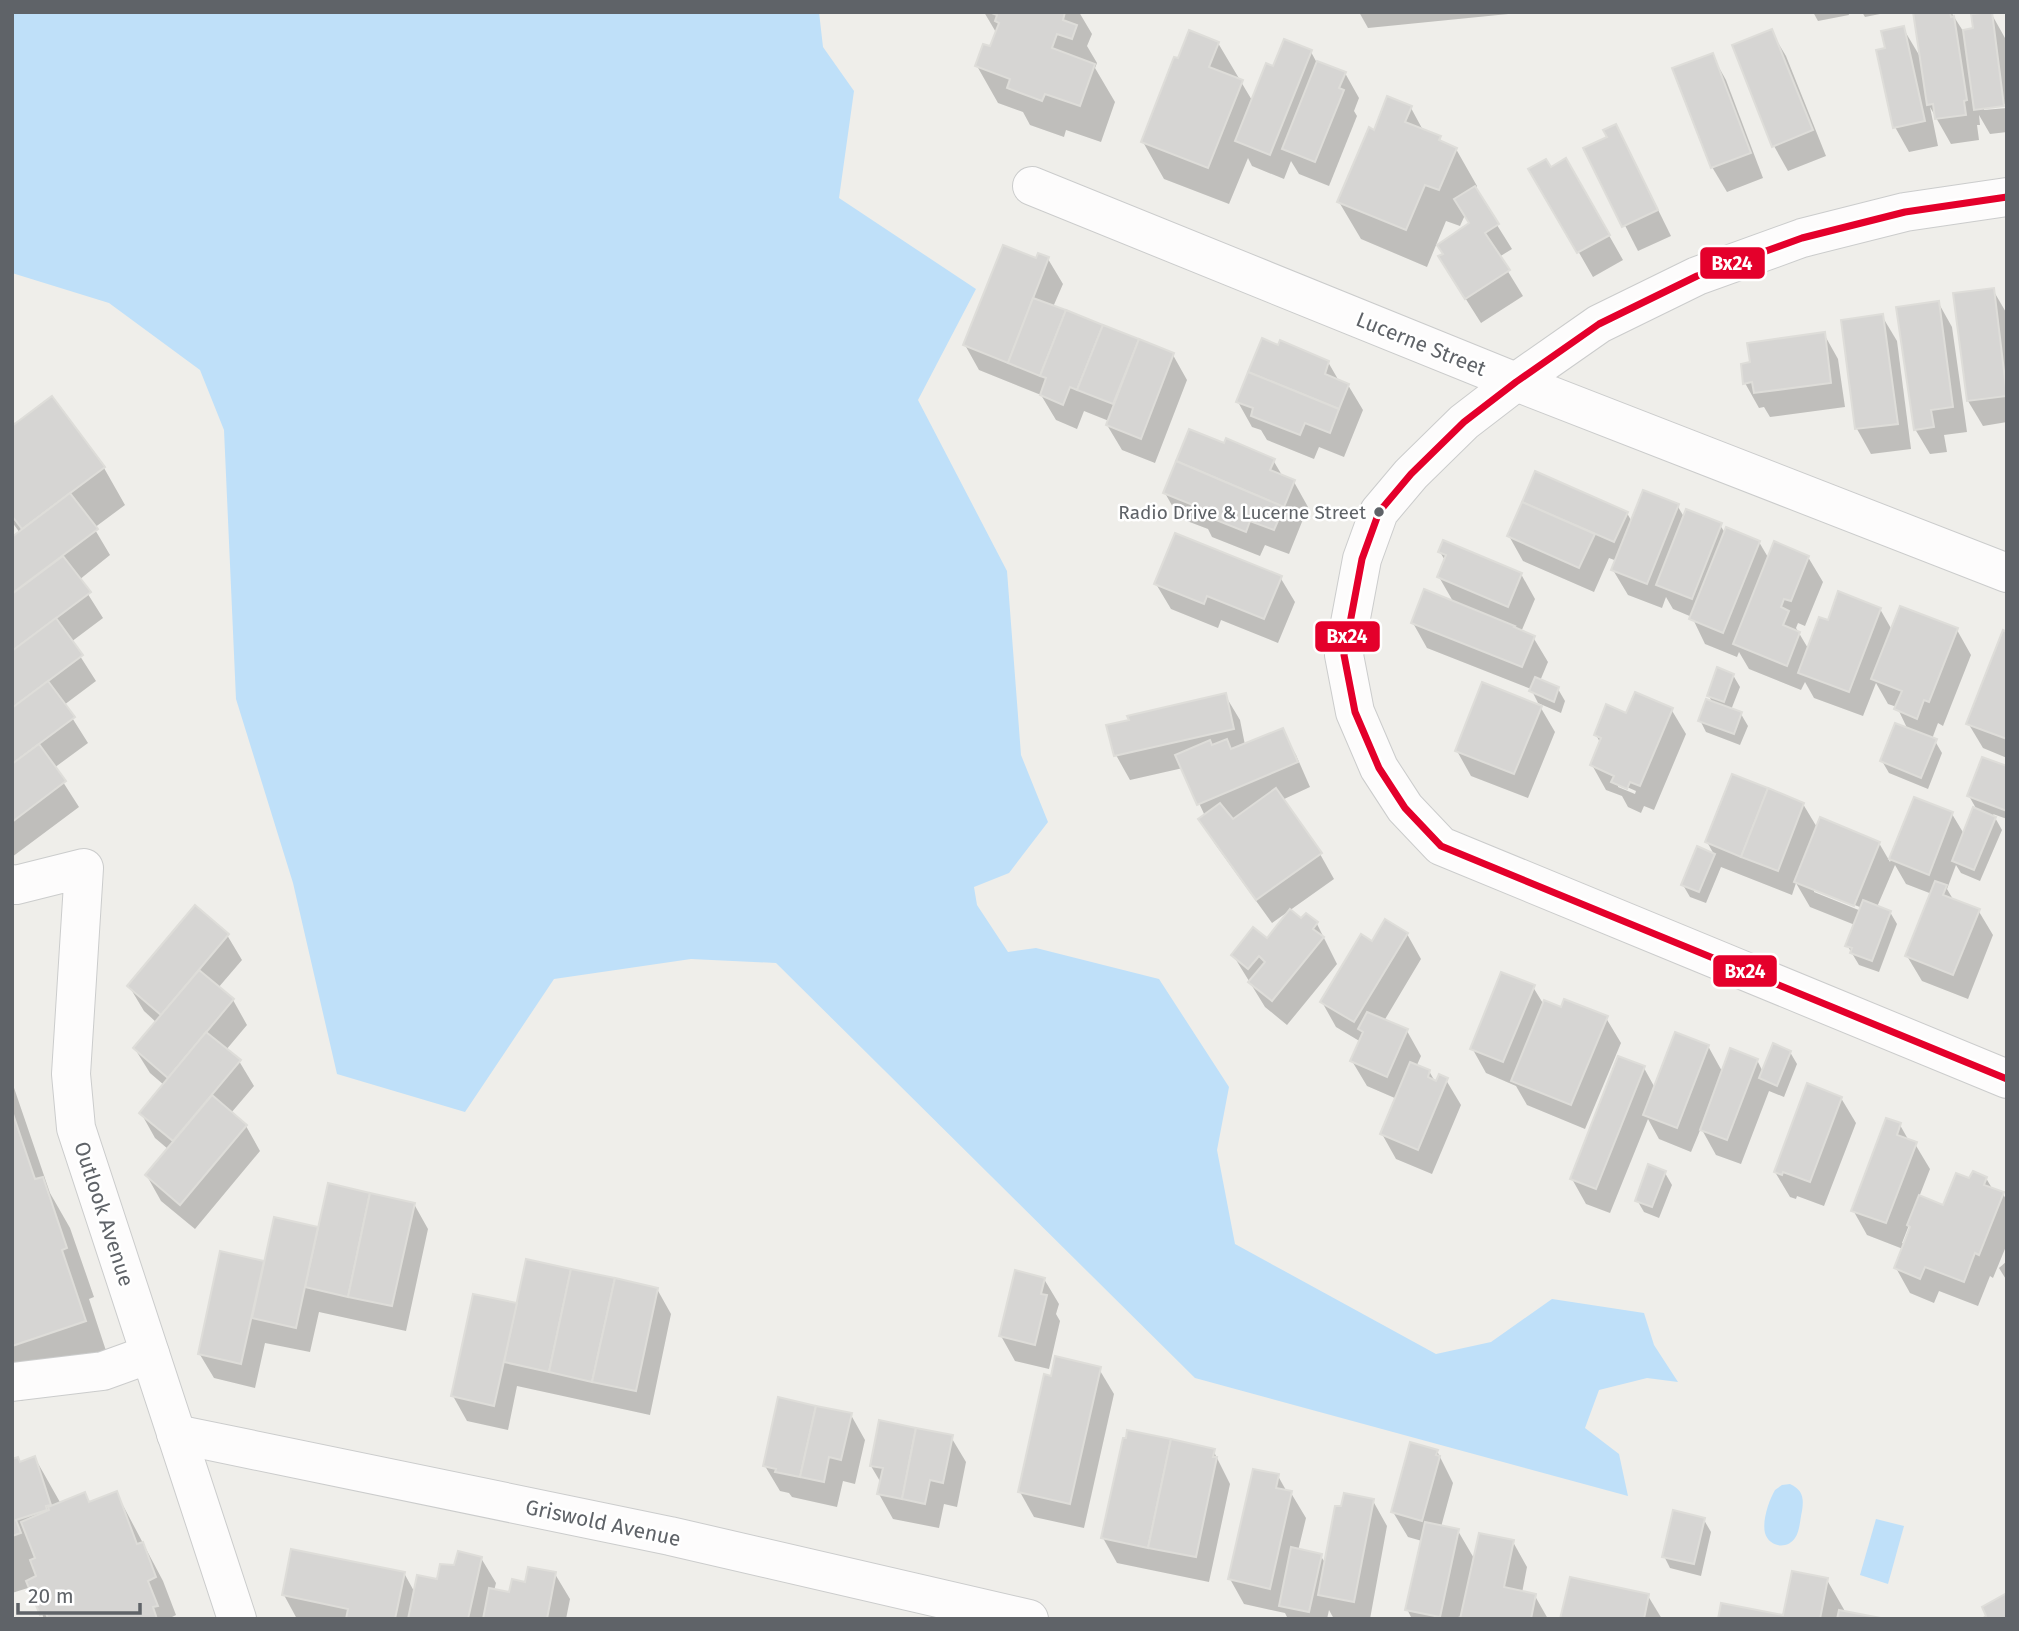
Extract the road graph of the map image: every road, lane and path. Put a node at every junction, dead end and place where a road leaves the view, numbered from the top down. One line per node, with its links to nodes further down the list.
1 (1032, 186): 3 (street, Lucerne Street)
2 (2007, 197): 3 (street)
3 (1516, 382): 4 (street, Lucerne Street); 6 (street)
4 (2007, 573)
5 (12, 884): 7 (street, Outlook Avenue)
6 (2007, 1079)
7 (150, 1354): 8 (street); 9 (street, Outlook Avenue)
8 (12, 1382)
9 (176, 1434): 10 (street, Outlook Avenue); 11 (street, Griswold Avenue)
10 (237, 1619)
11 (1029, 1619)

